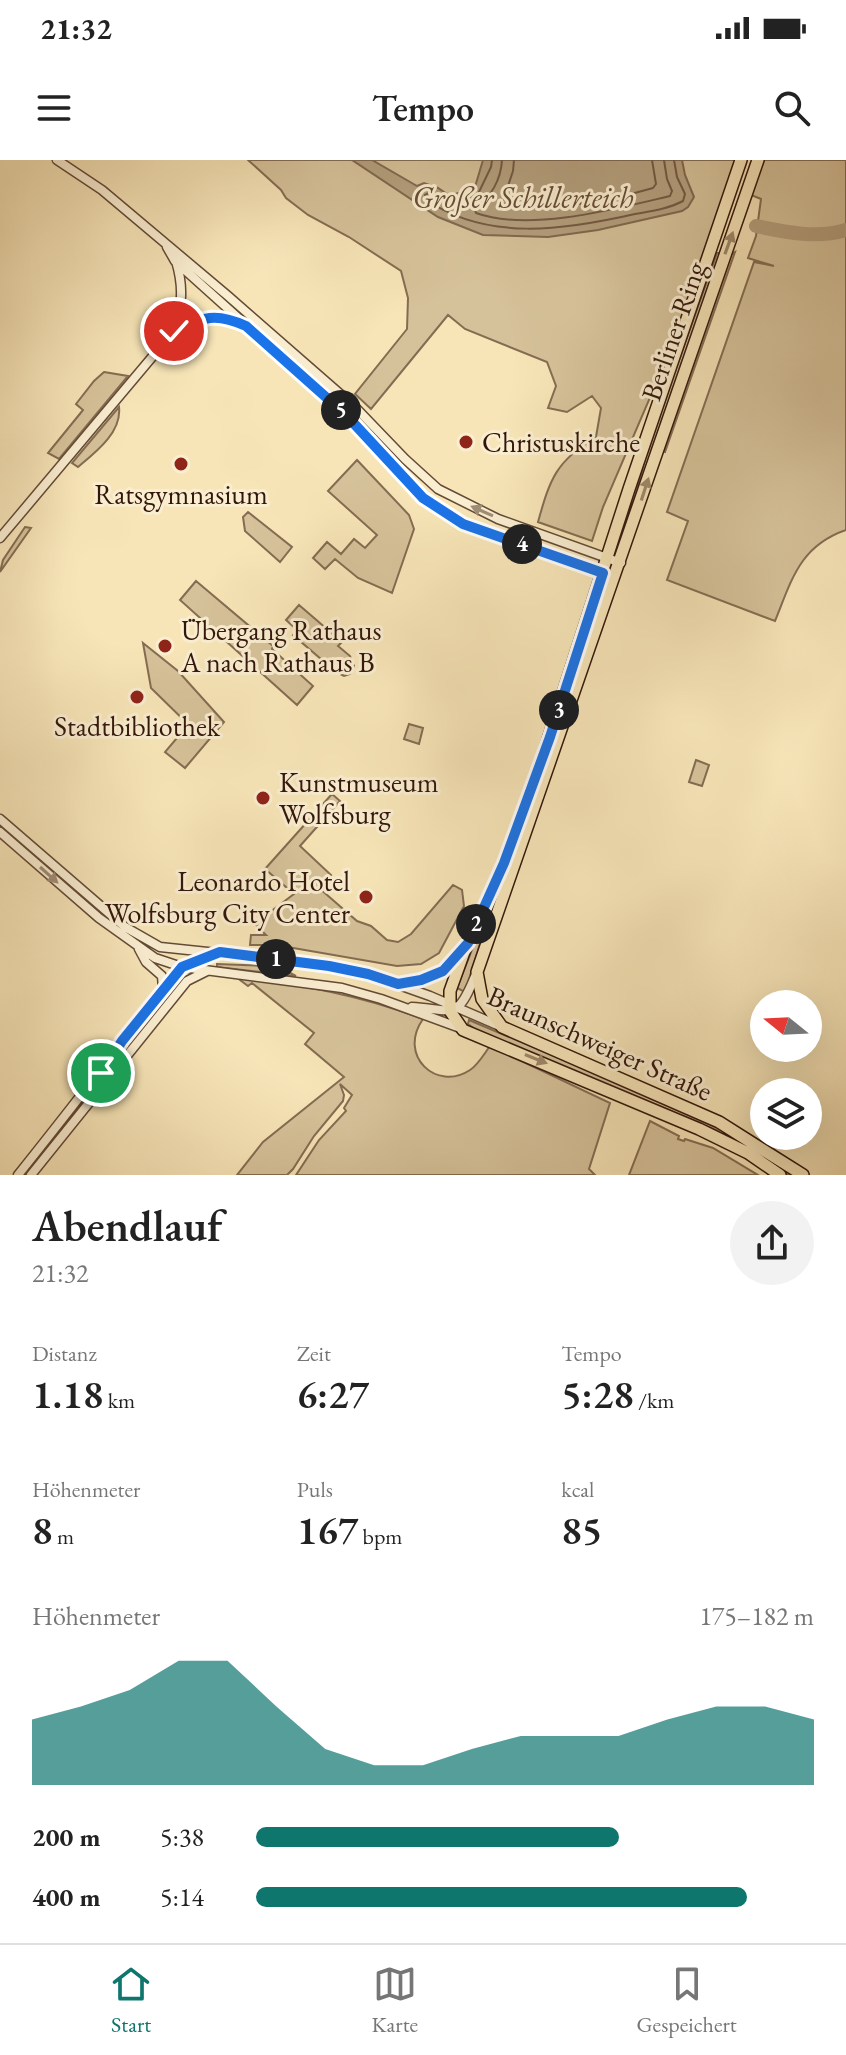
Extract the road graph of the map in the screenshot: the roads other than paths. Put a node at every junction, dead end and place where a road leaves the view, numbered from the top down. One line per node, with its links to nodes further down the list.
1 (57, 160): 4 (street)
2 (741, 160): 9 (main road, Berliner Ring)
3 (758, 160): 10 (main road, Berliner Ring, one-way to 3)
4 (167, 246): 5 (street); 9 (street, one-way to 4)
5 (175, 261): 6 (street); 7 (street)
6 (246, 326): 7 (street); 11 (street)
7 (174, 331): 8 (street)
8 (0, 538)
9 (607, 558): 10 (street); 11 (main road, Berliner Ring)
10 (621, 563): 12 (main road, Berliner Ring)
11 (603, 573): 12 (street); 15 (main road, Berliner Ring)
12 (617, 577): 22 (main road, Berliner Ring)
13 (0, 819): 16 (street)
14 (0, 832): 17 (street, one-way to 17)
15 (468, 943): 24 (street); 28 (main road, Berliner Ring)
16 (160, 947): 18 (street, Braunschweiger Straße); 19 (street)
17 (139, 949): 19 (street, Braunschweiger Straße); 25 (street)
18 (220, 952): 20 (street, Braunschweiger Straße); 24 (street, Braunschweiger Straße)
19 (172, 964): 20 (street, Braunschweiger Straße); 23 (street)
20 (182, 967): 21 (street, Braunschweiger Straße); 23 (street)
21 (208, 970): 26 (street); 27 (street, Braunschweiger Straße)
22 (477, 972): 28 (street); 29 (main road)
23 (175, 975): 25 (street); 26 (street)
24 (398, 984): 28 (street, Braunschweiger Straße)
25 (163, 990): 31 (street)
26 (169, 1003): 32 (street)
27 (403, 1007): 28 (street, Braunschweiger Straße); 30 (street, Braunschweiger Straße)
28 (452, 1008): 29 (street, Braunschweiger Straße); 30 (main road, Braunschweiger Straße)
29 (502, 1027): 34 (main road, Braunschweiger Straße)
30 (463, 1030): 33 (main road, Braunschweiger Straße, one-way to 33)
31 (18, 1175)
32 (31, 1175)
33 (780, 1175)
34 (803, 1175)

